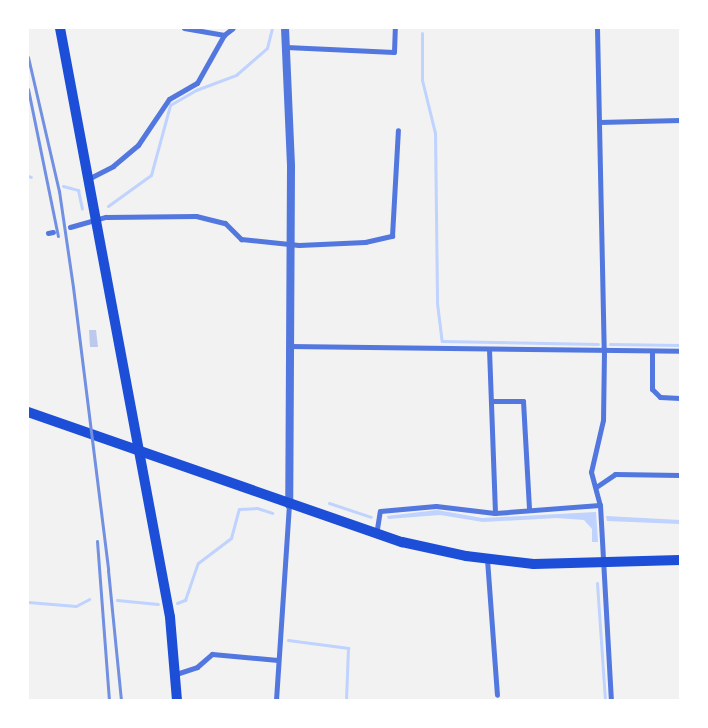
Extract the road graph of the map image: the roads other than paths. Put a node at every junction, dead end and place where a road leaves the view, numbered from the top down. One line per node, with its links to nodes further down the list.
1 (60, 28): 12 (highway)
2 (184, 28): 7 (street)
3 (233, 28): 7 (street)
4 (285, 28): 8 (street)
5 (395, 28): 8 (street)
6 (597, 28): 10 (street)
7 (224, 36): 12 (street)
8 (286, 46): 15 (street)
9 (680, 120): 10 (street)
10 (599, 122): 18 (street)
11 (398, 130): 15 (street)
12 (88, 179): 13 (highway)
13 (96, 220): 14 (street); 15 (street); 24 (highway)
14 (70, 227)
15 (291, 244): 16 (street)
16 (289, 346): 17 (street); 27 (street)
17 (489, 349): 18 (street); 22 (street)
18 (604, 350): 19 (street); 26 (street)
19 (652, 351): 20 (street); 21 (street)
20 (680, 351)
21 (680, 398)
22 (491, 402): 29 (street); 30 (street)
23 (28, 412): 24 (highway)
24 (140, 449): 27 (highway); 36 (highway)
25 (680, 474): 26 (street)
26 (596, 487): 28 (street)
27 (289, 505): 31 (highway); 35 (street)
28 (600, 506): 29 (street); 34 (street)
29 (529, 510): 30 (street)
30 (495, 513): 31 (street)
31 (376, 535): 32 (highway)
32 (487, 558): 34 (highway); 37 (street)
33 (680, 560): 34 (highway)
34 (602, 564): 40 (street)
35 (278, 660): 36 (street); 39 (street)
36 (176, 674): 38 (highway)
37 (497, 696)
38 (177, 700)
39 (276, 700)
40 (611, 700)

